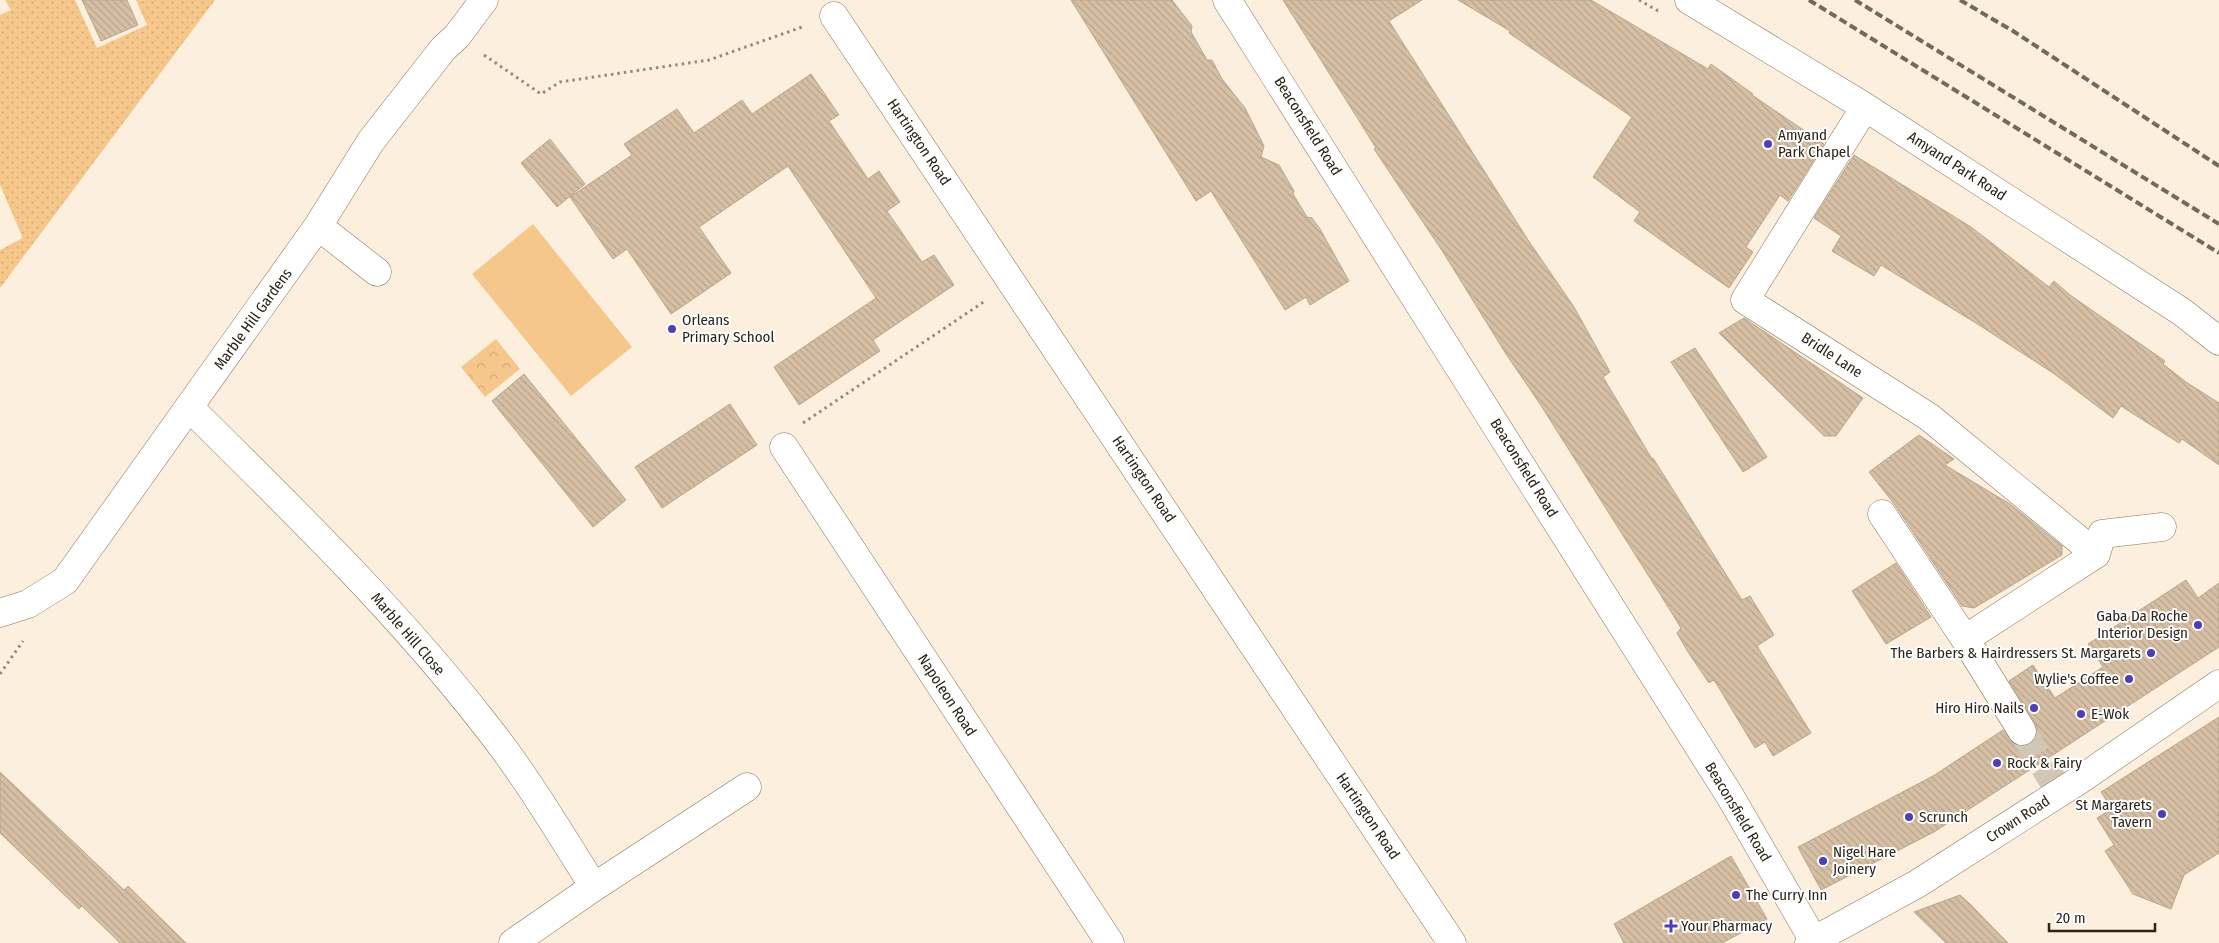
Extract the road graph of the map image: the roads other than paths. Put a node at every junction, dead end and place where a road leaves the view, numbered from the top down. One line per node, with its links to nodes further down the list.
1 (484, 0): 6 (street, Marble Hill Gardens)
2 (1227, 0): 20 (street, Beaconsfield Road)
3 (1689, 0): 5 (street, Amyand Park Road)
4 (834, 16): 23 (street, Hartington Road)
5 (1865, 107): 8 (street, Amyand Park Road); 13 (street, Bridle Lane)
6 (318, 226): 7 (street); 9 (street, Marble Hill Gardens)
7 (377, 272)
8 (2219, 341)
9 (189, 408): 14 (street, Marble Hill Gardens); 19 (street, Marble Hill Close)
10 (784, 447): 22 (street, Napoleon Road)
11 (1882, 514): 15 (street)
12 (2162, 527): 13 (street)
13 (2096, 554): 15 (street)
14 (0, 613)
15 (1965, 639): 17 (street)
16 (2219, 684): 20 (street, Crown Road)
17 (2022, 731)
18 (748, 787): 19 (street)
19 (594, 887): 21 (street)
20 (1812, 942)
21 (514, 943)
22 (1110, 943)
23 (1452, 943)

